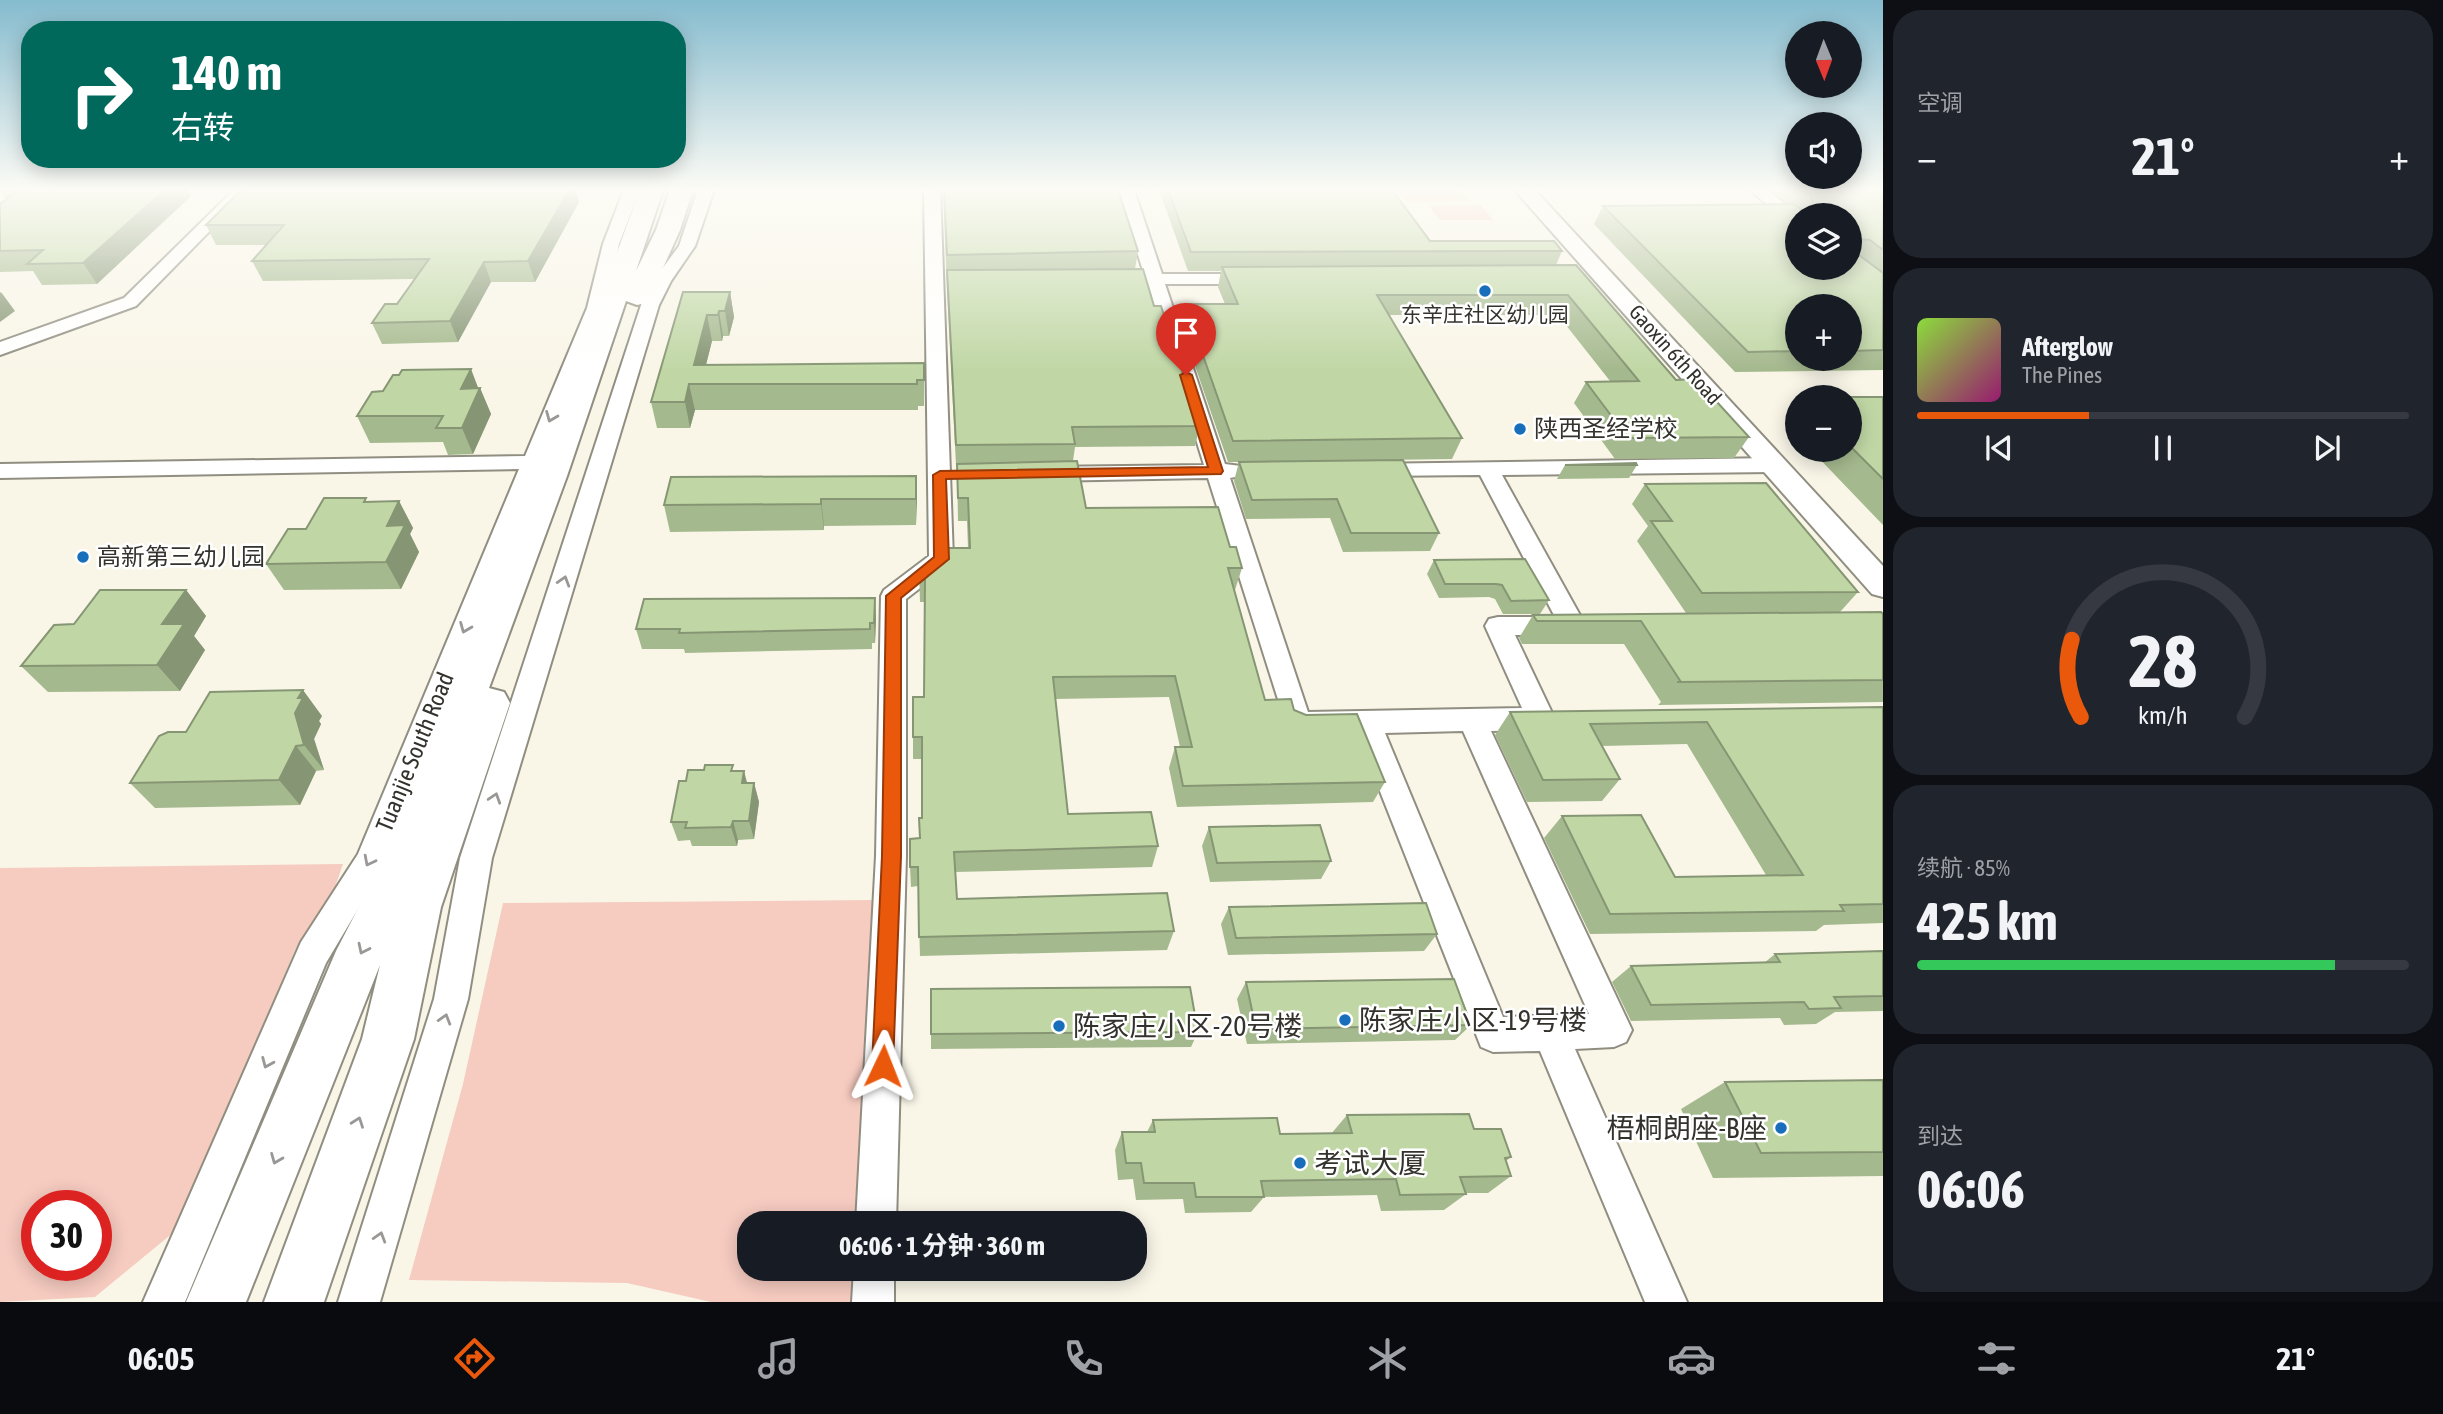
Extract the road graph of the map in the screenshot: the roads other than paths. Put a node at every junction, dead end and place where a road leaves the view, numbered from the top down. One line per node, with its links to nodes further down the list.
1 (185, 248): 15 (street)
2 (610, 248): 16 (street, Tuanjie South Road, one-way to 16)
3 (629, 248): 16 (main road, Tuanjie South Road)
4 (659, 248): 39 (main road, Tuanjie South Road, one-way to 4)
5 (686, 248): 40 (street, one-way to 5)
6 (938, 248): 24 (street)
7 (1145, 248): 13 (street)
8 (1577, 248): 11 (street, Gaoxin 6th Road)
9 (1593, 248): 26 (street, Gaoxin 6th Road)
10 (1577, 277): 11 (street)
11 (1604, 277): 17 (street, Gaoxin 6th Road)
12 (1128, 279): 13 (street)
13 (1156, 279): 14 (street); 20 (street)
14 (1278, 279)
15 (0, 349)
16 (544, 462): 22 (street); 37 (street, Tuanjie South Road, one-way to 37); 38 (main road, Tuanjie South Road, one-way to 38)
17 (1774, 465): 18 (street); 27 (street, Gaoxin 6th Road)
18 (1486, 468): 19 (street); 28 (street)
19 (1351, 470)
20 (1216, 471): 21 (street); 23 (street); 33 (street)
21 (1257, 471)
22 (2, 474)
23 (1023, 474)
24 (940, 475): 25 (street); 35 (street)
25 (967, 475)
26 (1883, 560)
27 (1883, 586)
28 (1573, 626): 29 (street); 30 (street)
29 (1600, 626)
30 (1541, 719): 31 (street); 32 (street)
31 (1568, 719)
32 (1472, 720): 33 (street); 34 (street)
33 (1367, 722): 34 (street)
34 (1550, 1033): 42 (street)
35 (876, 1211)
36 (874, 1281): 41 (street)
37 (164, 1302)
38 (216, 1302)
39 (294, 1302)
40 (359, 1302)
41 (873, 1302)
42 (1666, 1302)

